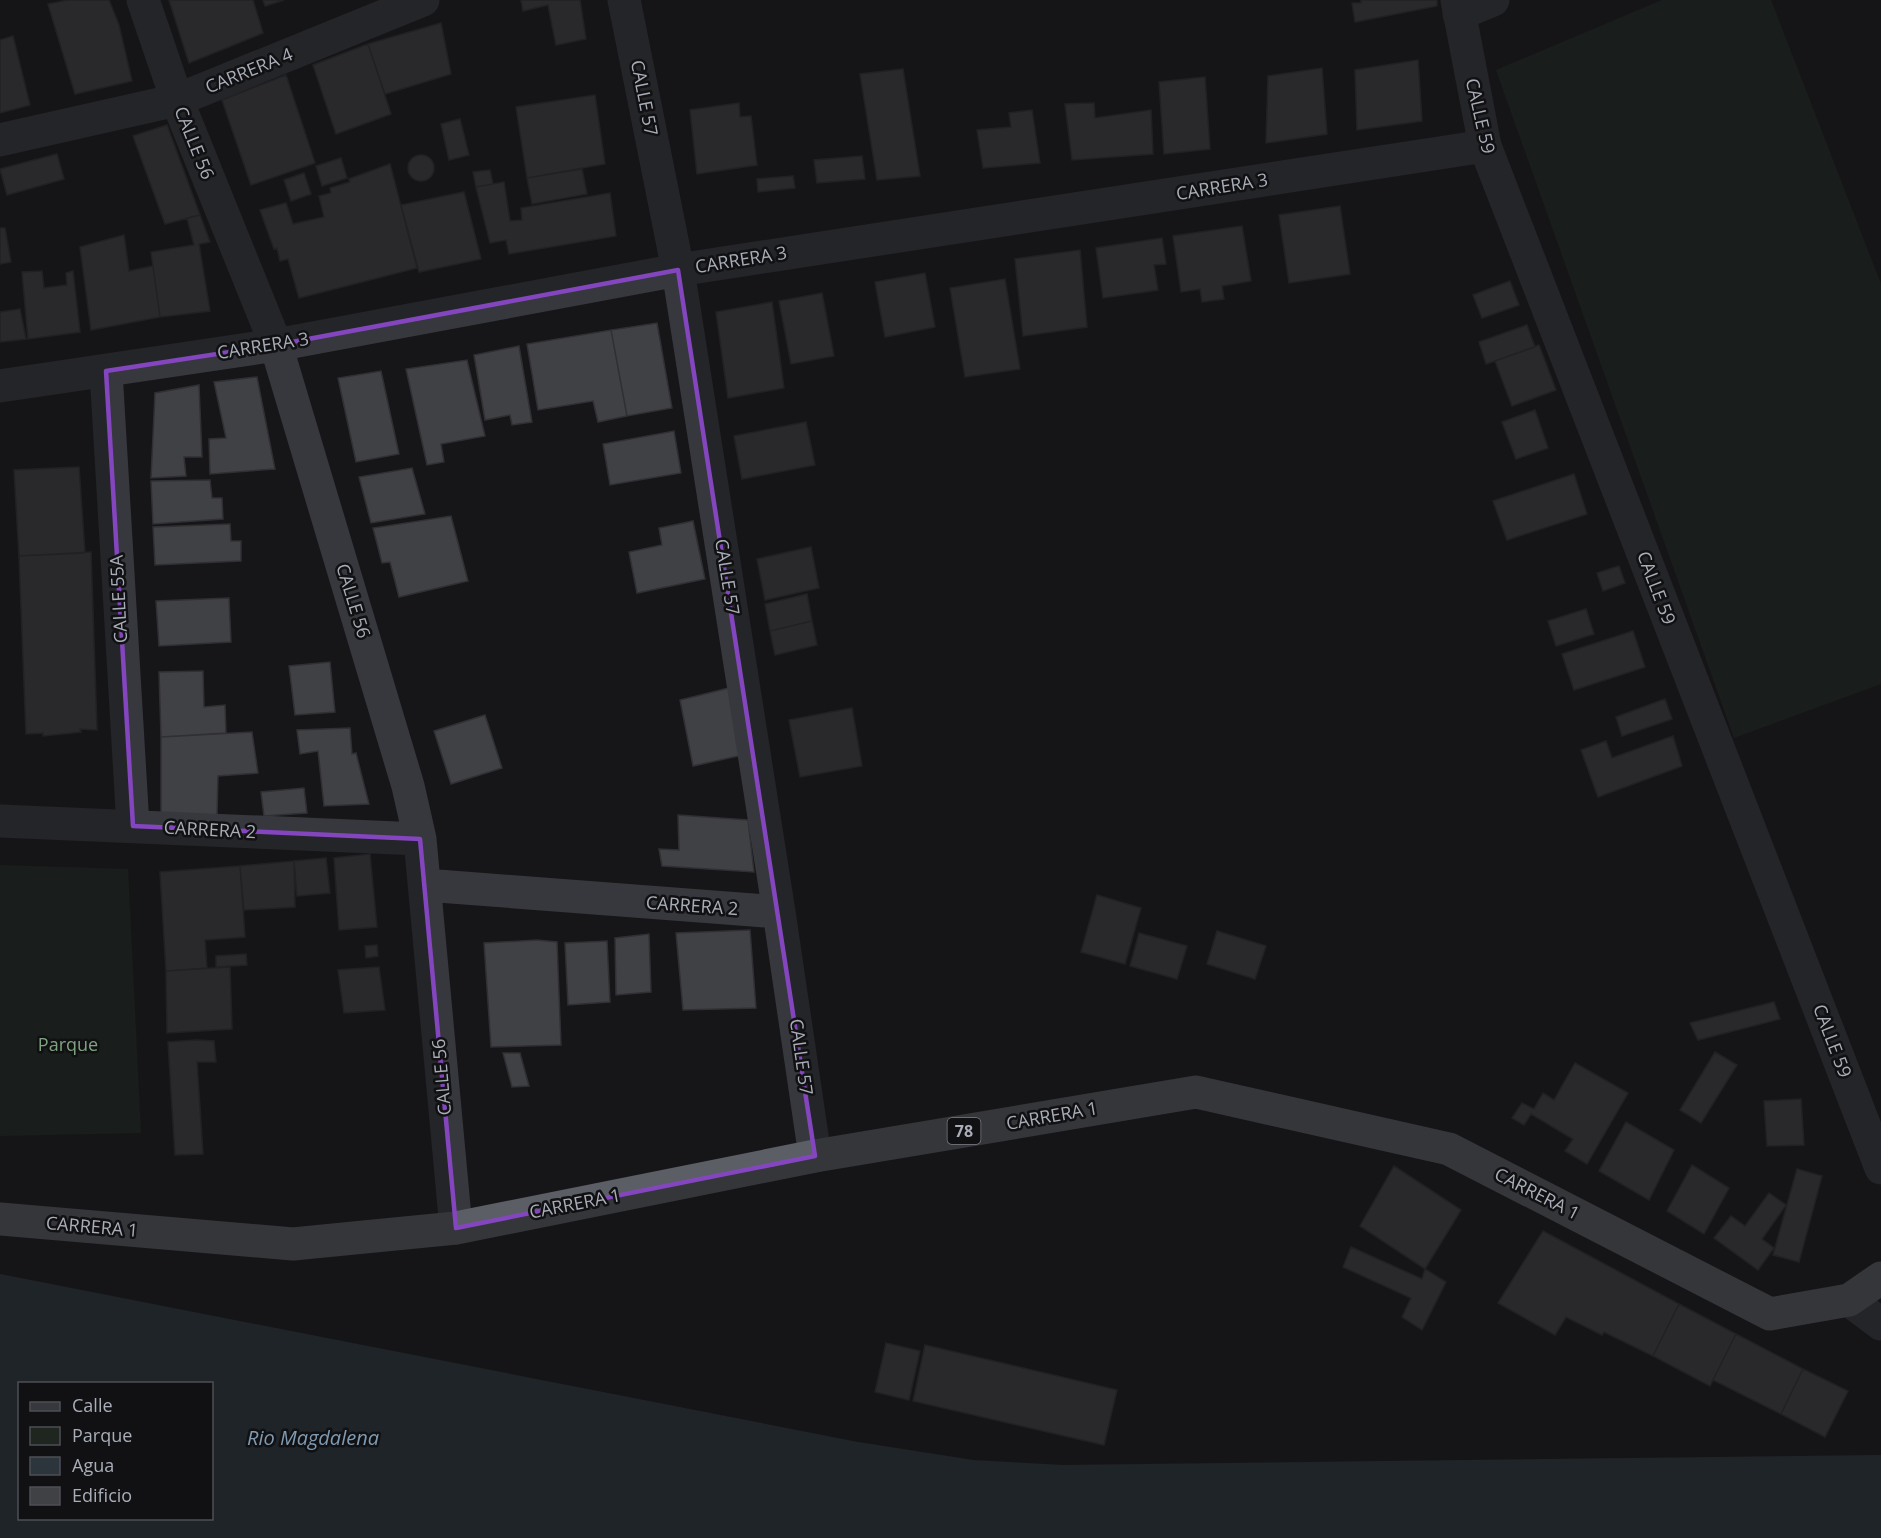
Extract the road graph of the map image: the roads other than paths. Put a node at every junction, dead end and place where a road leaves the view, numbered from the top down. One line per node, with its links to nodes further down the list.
1 (143, 0): 6 (street, CALLE 56)
2 (423, 0): 6 (street, CARRERA 4)
3 (624, 0): 9 (street, CALLE 57)
4 (1493, 0): 5 (street)
5 (1458, 7): 8 (street, CALLE 59)
6 (177, 100): 7 (street, CARRERA 4); 10 (street, CALLE 56)
7 (0, 140)
8 (1485, 146): 9 (street, CARRERA 3); 19 (street, CALLE 59)
9 (678, 270): 10 (street, CARRERA 3); 17 (street, CALLE 57)
10 (276, 345): 11 (street, CARRERA 3); 15 (street, CALLE 56)
11 (106, 371): 12 (street, CARRERA 3); 14 (street, CALLE 55A)
12 (0, 386)
13 (0, 821): 14 (street, CARRERA 2)
14 (133, 826): 15 (street, CARRERA 2)
15 (420, 839): 16 (street, CALLE 56)
16 (425, 885): 17 (street, CARRERA 2); 21 (street, CALLE 56)
17 (779, 912): 18 (street, CALLE 57)
18 (815, 1156): 21 (highway, CARRERA 1 / 78); 23 (highway, CARRERA 1 / 78)
19 (1881, 1168)
20 (0, 1219): 21 (highway, CARRERA 1 / 78)
21 (456, 1228)
22 (1881, 1278): 23 (highway, CARRERA 1 / 78)
23 (1849, 1300): 24 (street)
24 (1881, 1324)

